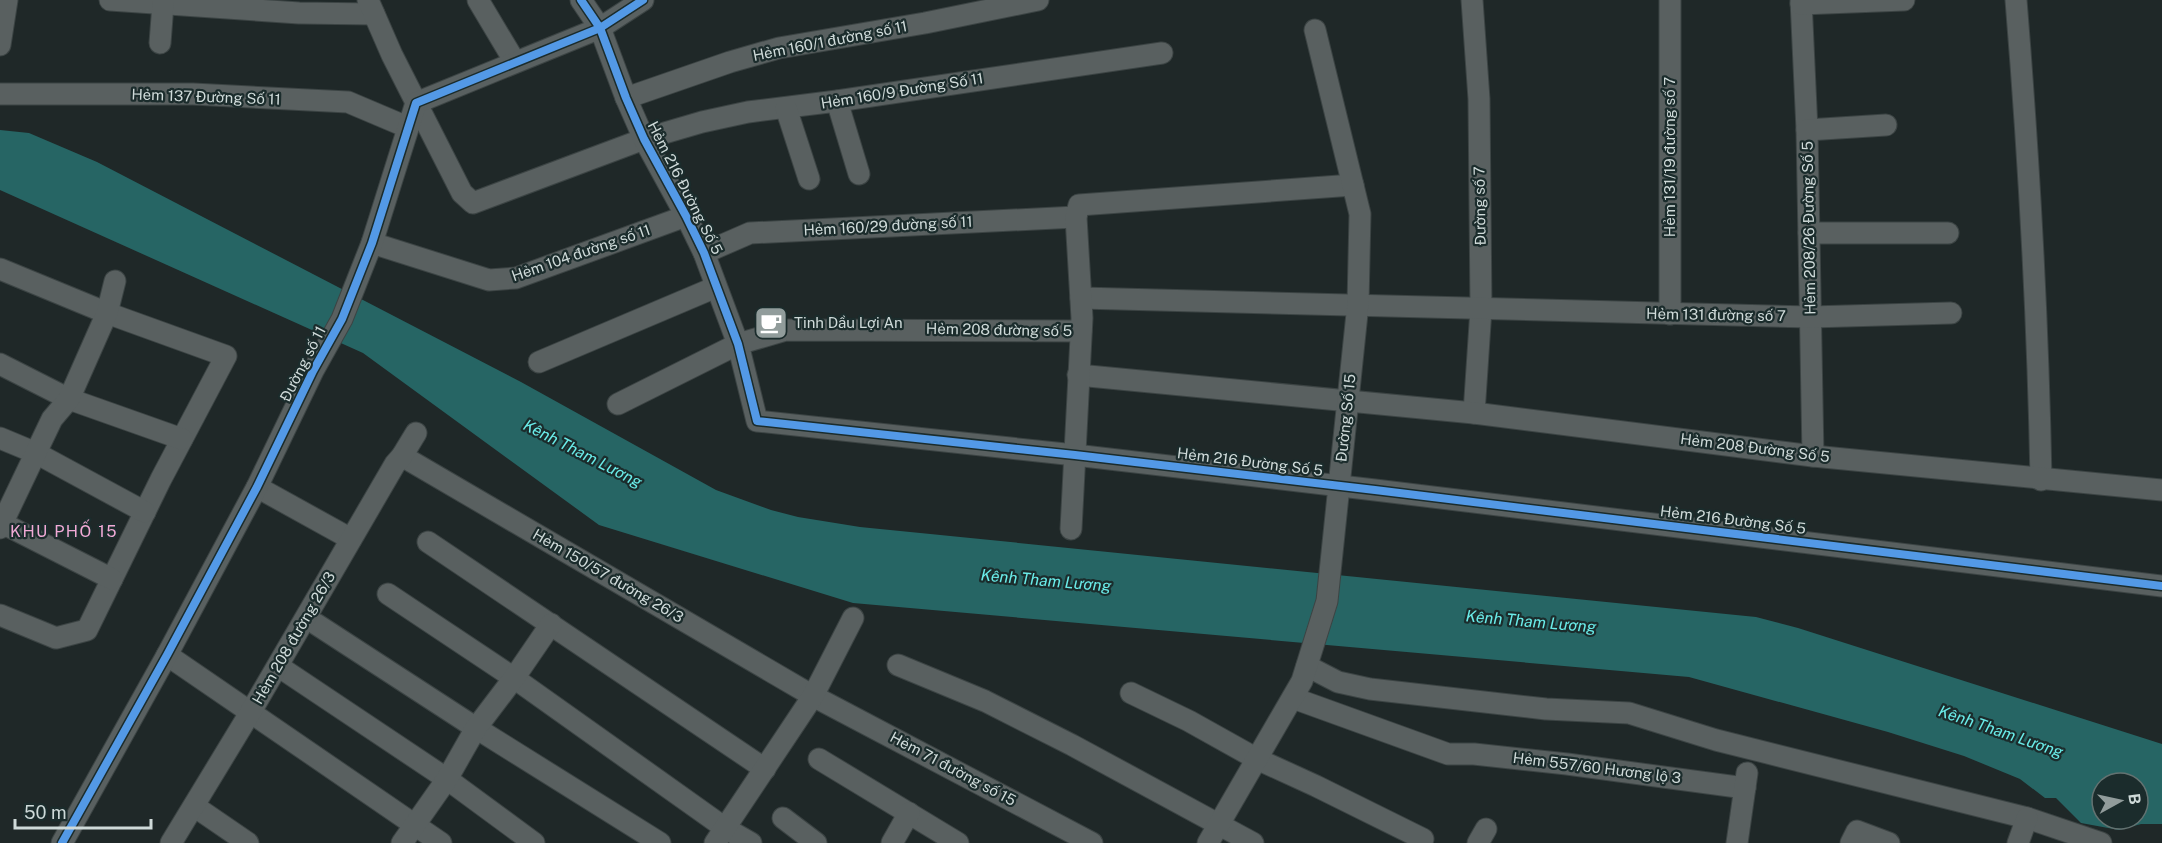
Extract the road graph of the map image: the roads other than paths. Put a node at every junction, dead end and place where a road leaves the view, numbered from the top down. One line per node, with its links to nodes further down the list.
1 (8, 0): 17 (street)
2 (110, 0): 12 (street)
3 (478, 0): 19 (street)
4 (581, 0): 14 (street, Hẻm 216 Đường Số 5)
5 (643, 0): 14 (street)
6 (1038, 0): 21 (street, Hẻm 160/1 đường số 11)
7 (1472, 0): 43 (street, Đường số 7)
8 (1670, 0): 46 (street, Hẻm 131/19 đường số 7)
9 (1904, 0): 11 (street)
10 (2016, 0): 64 (street)
11 (1801, 2): 27 (street, Hẻm 208/26 Đường Số 5)
12 (163, 4): 13 (street); 16 (street)
13 (371, 7): 23 (street)
14 (600, 27): 19 (street); 21 (street, Hẻm 216 Đường Số 5)
15 (1315, 30): 31 (street)
16 (160, 44)
17 (0, 45)
18 (1162, 53): 22 (street, Hẻm 160/9 Đường Số 11)
19 (514, 62): 23 (street)
20 (0, 94): 26 (street, Hẻm 137 Đường Số 11)
21 (626, 98): 28 (street, Hẻm 216 Đường Số 5)
22 (837, 101): 24 (street, Hẻm 160/9 Đường Số 11); 29 (street)
23 (416, 103): 26 (street, Đường số 11); 28 (street, Hẻm 160/9 Đường Số 11)
24 (786, 108): 28 (street, Hẻm 160/9 Đường Số 11); 30 (street)
25 (1886, 125): 27 (street)
26 (407, 127): 36 (street, Đường số 11)
27 (1807, 130): 34 (street, Hẻm 208/26 Đường Số 5)
28 (644, 139): 33 (street, Hẻm 216 Đường Số 5)
29 (859, 174)
30 (809, 179)
31 (1353, 185): 32 (street, Hẻm 160/29 đường số 11); 42 (street, Đường Số 15)
32 (1077, 211): 37 (street, Hẻm 160/29 đường số 11); 41 (street, Hẻm 208 Đường Số 5)
33 (686, 216): 36 (street, Hẻm 104 đường số 11); 37 (street, Hẻm 216 Đường Số 5)
34 (1809, 233): 35 (street); 47 (street, Hẻm 208/26 Đường Số 5)
35 (1947, 233)
36 (372, 243): 66 (street, Đường số 11)
37 (704, 253): 40 (street, Hẻm 216 Đường Số 5)
38 (0, 269): 44 (street)
39 (115, 281): 44 (street)
40 (716, 287): 49 (street, Hẻm 216 Đường Số 5); 50 (street)
41 (1081, 298): 42 (street, Hẻm 131 đường số 7); 48 (street, Hẻm 208 Đường Số 5)
42 (1358, 304): 43 (street, Hẻm 131 đường số 7); 54 (street, Đường Số 15)
43 (1481, 309): 46 (street, Hẻm 131 đường số 7); 56 (street, Đường số 7)
44 (107, 313): 53 (street); 59 (street)
45 (1951, 313): 47 (street, Hẻm 131 đường số 7)
46 (1670, 314): 47 (street, Hẻm 131 đường số 7)
47 (1811, 317): 63 (street, Hẻm 208/26 Đường Số 5)
48 (1081, 331): 49 (street, Hẻm 208 đường số 5); 52 (street, Hẻm 208 Đường Số 5)
49 (738, 344): 55 (street, Hẻm 208 đường số 5); 61 (street, Hẻm 216 Đường Số 5)
50 (539, 362)
51 (0, 364): 53 (street)
52 (1078, 375): 54 (street, Hẻm 208 Đường Số 5); 61 (street, Hẻm 208 Đường Số 5)
53 (69, 399): 59 (street); 60 (street)
54 (1348, 402): 56 (street, Hẻm 208 Đường Số 5); 65 (street, Đường Số 15)
55 (618, 404)
56 (1474, 413): 63 (street, Hẻm 208 Đường Số 5)
57 (416, 433): 62 (street, Hẻm 208 đường 26/3)
58 (0, 438): 60 (street)
59 (182, 439): 68 (street)
60 (36, 453): 68 (street); 69 (street)
61 (1075, 455): 65 (street, Hẻm 216 Đường Số 5); 70 (street, Hẻm 208 Đường Số 5)
62 (402, 456): 71 (street, Hẻm 208 đường 26/3); 86 (street, Hẻm 150/57 đường 26/3)
63 (1813, 456): 64 (street, Hẻm 208 Đường Số 5)
64 (2042, 480): 67 (street, Hẻm 208 Đường Số 5)
65 (1339, 486): 74 (street, Hẻm 216 Đường Số 5); 81 (street, Đường Số 15)
66 (257, 487): 71 (street); 80 (street, Đường số 11)
67 (2162, 490)
68 (146, 512): 73 (street)
69 (1, 524): 73 (street)
70 (1071, 529)
71 (351, 539): 83 (street, Hẻm 208 đường 26/3)
72 (428, 543): 79 (street)
73 (112, 579): 76 (street)
74 (2162, 586)
75 (388, 594): 84 (street)
76 (0, 615)
77 (853, 618): 86 (street)
78 (316, 624): 89 (street)
79 (551, 624): 84 (street); 92 (street)
80 (167, 655): 88 (street); 105 (street, Đường số 11)
81 (1309, 661): 87 (street); 97 (street)
82 (898, 665): 99 (street)
83 (278, 666): 88 (street, Hẻm 208 đường 26/3); 93 (street)
84 (514, 678): 89 (street); 100 (street)
85 (1131, 693): 91 (street)
86 (813, 696): 92 (street); 116 (street, Hẻm 71 đường số 15)
87 (1293, 698): 91 (street); 103 (street, Hẻm 557/60 Hương lộ 3)
88 (250, 713): 94 (street, Hẻm 208 đường 26/3); 98 (street)
89 (476, 728): 93 (street); 111 (street)
90 (819, 759): 95 (street)
91 (1257, 759): 99 (street); 102 (street)
92 (765, 769): 100 (street)
93 (447, 779): 98 (street); 110 (street)
94 (194, 806): 106 (street, Hẻm 208 đường 26/3); 107 (street)
95 (909, 813): 114 (street); 115 (street)
96 (783, 818): 113 (street)
97 (2027, 818): 104 (street); 120 (street)
98 (414, 824): 108 (street); 109 (street)
99 (1219, 824): 117 (street); 118 (street)
100 (720, 836): 112 (street)
101 (1854, 837): 119 (street)
102 (1423, 839)
103 (1740, 842)
104 (2092, 842)
105 (62, 843)
106 (171, 843)
107 (248, 843)
108 (402, 843)
109 (441, 843)
110 (534, 843)
111 (660, 843)
112 (751, 843)
113 (816, 843)
114 (892, 843)
115 (958, 843)
116 (1092, 843)
117 (1208, 843)
118 (1253, 843)
119 (1889, 843)
120 (2019, 843)

